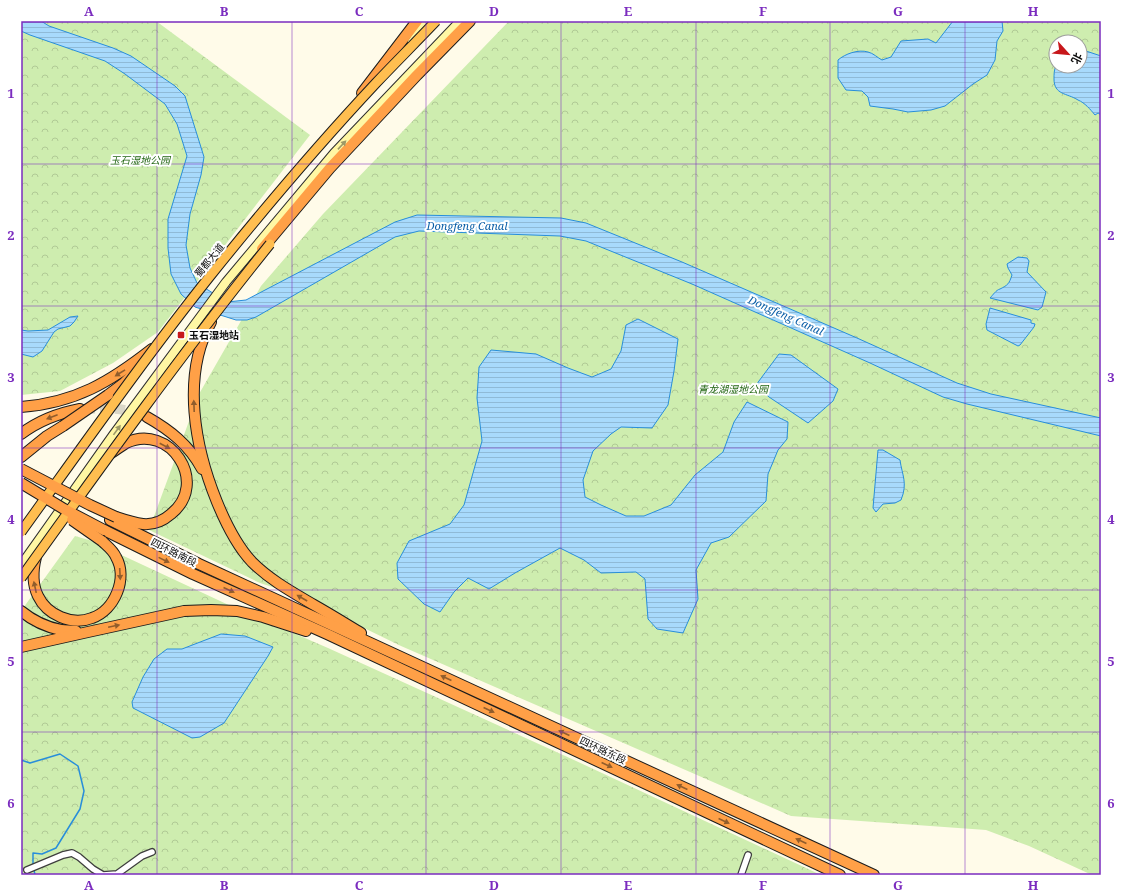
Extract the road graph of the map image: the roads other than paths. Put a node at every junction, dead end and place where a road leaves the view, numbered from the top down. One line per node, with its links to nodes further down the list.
1 (417, 21): 7 (highway)
2 (426, 21): 7 (main road)
3 (436, 21): 22 (highway, 蜀都大道, bridge)
4 (460, 21): 8 (main road, one-way to 4)
5 (470, 21): 8 (highway)
6 (270, 244): 28 (highway, bridge)
7 (214, 273): 9 (highway, bridge)
8 (229, 284): 10 (main road); 10 (highway, bridge)
9 (180, 317): 11 (highway); 24 (main road)
10 (198, 332): 17 (highway); 20 (highway, one-way to 10); 26 (main road, one-way to 10)
11 (152, 350): 12 (highway, one-way to 12); 16 (highway, bridge)
12 (21, 407)
13 (80, 409): 15 (highway, one-way to 15)
14 (147, 417): 20 (highway)
15 (21, 434)
16 (21, 457)
17 (105, 458): 21 (highway, one-way to 21); 25 (highway)
18 (21, 470): 21 (highway, 四环路南段, bridge)
19 (21, 483): 23 (highway, 四环路南段, bridge)
20 (209, 483): 30 (highway, one-way to 20)
21 (113, 518): 30 (highway, 四环路南段)
22 (21, 532)
23 (103, 536): 25 (highway, one-way to 25); 30 (highway, 四环路南段, one-way to 30)
24 (21, 538)
25 (37, 552): 27 (highway)
26 (21, 564)
27 (21, 573)
28 (21, 578)
29 (21, 611): 31 (highway)
30 (330, 629): 31 (highway, one-way to 30); 33 (highway, 四环路东段); 33 (highway)
31 (88, 632): 32 (highway)
32 (21, 647)
33 (400, 663): 34 (highway, 四环路东段, one-way to 33); 39 (highway, 四环路东段, one-way to 39)
34 (817, 848): 40 (highway, 四环路东段); 41 (highway)
35 (152, 852): 37 (street)
36 (748, 855): 38 (street)
37 (27, 870)
38 (741, 875)
39 (840, 875)
40 (874, 875)
41 (884, 875)

